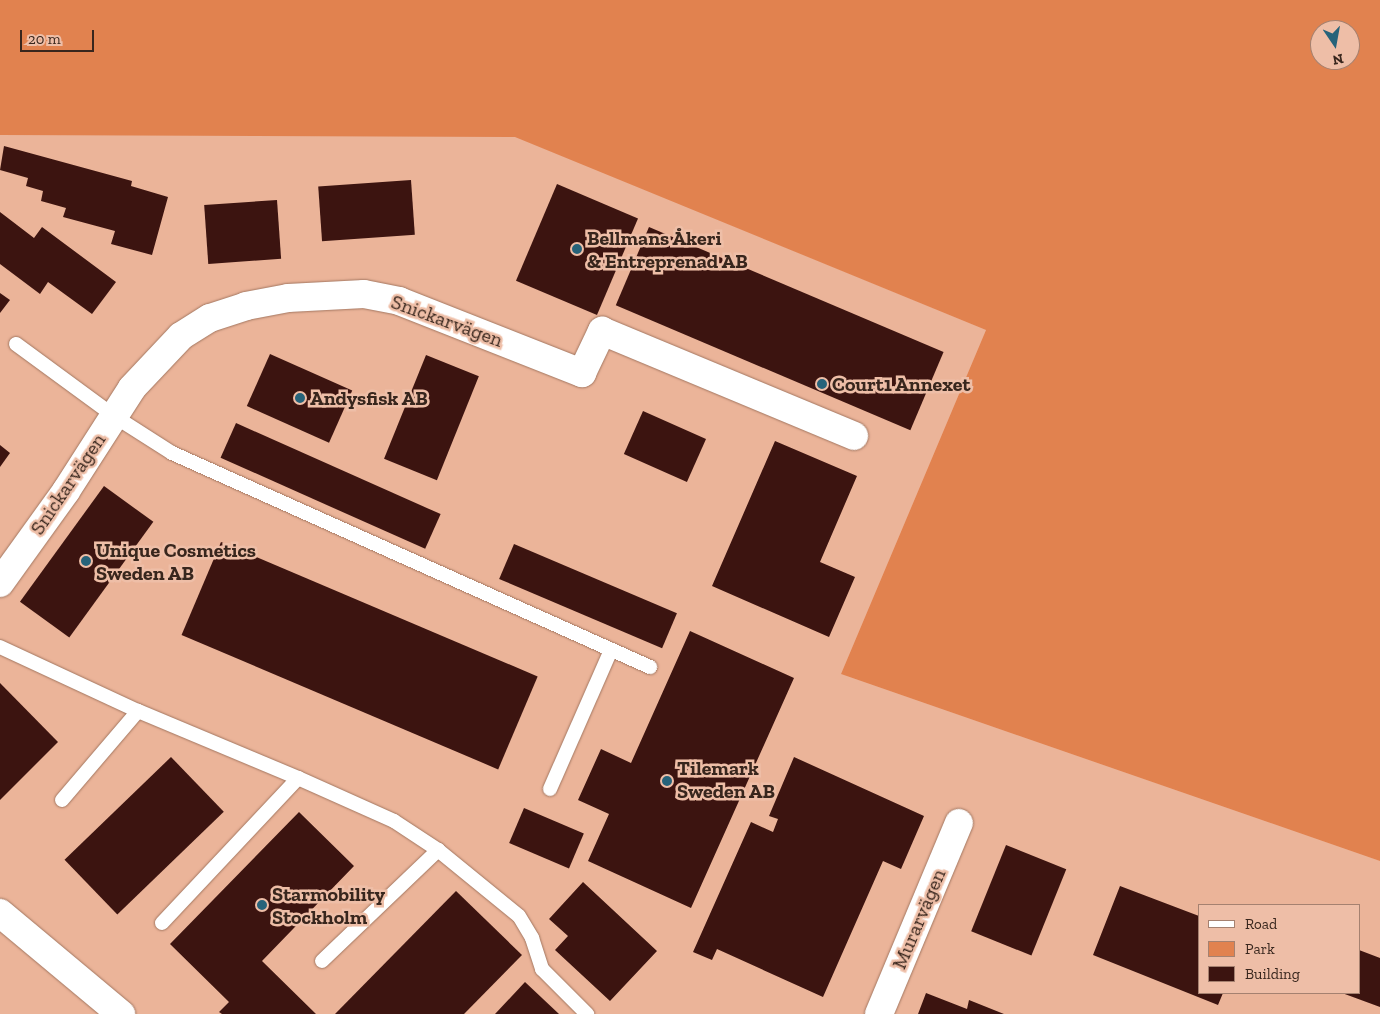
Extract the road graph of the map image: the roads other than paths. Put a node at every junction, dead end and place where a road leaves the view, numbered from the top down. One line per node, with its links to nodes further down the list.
1 (16, 344): 2 (lane)
2 (114, 416): 3 (street, Snickarvägen); 4 (street, Snickarvägen); 6 (lane)
3 (854, 436)
4 (2, 576)
5 (0, 647): 8 (lane)
6 (611, 650): 7 (lane); 10 (lane)
7 (650, 667)
8 (138, 711): 9 (lane); 11 (lane)
9 (298, 778): 13 (lane); 15 (lane)
10 (550, 789)
11 (62, 800)
12 (959, 823): 19 (street, Murarvägen)
13 (438, 850): 16 (lane); 18 (lane)
14 (0, 912): 17 (street)
15 (162, 923)
16 (322, 961)
17 (121, 1014)
18 (587, 1014)
19 (879, 1014)

